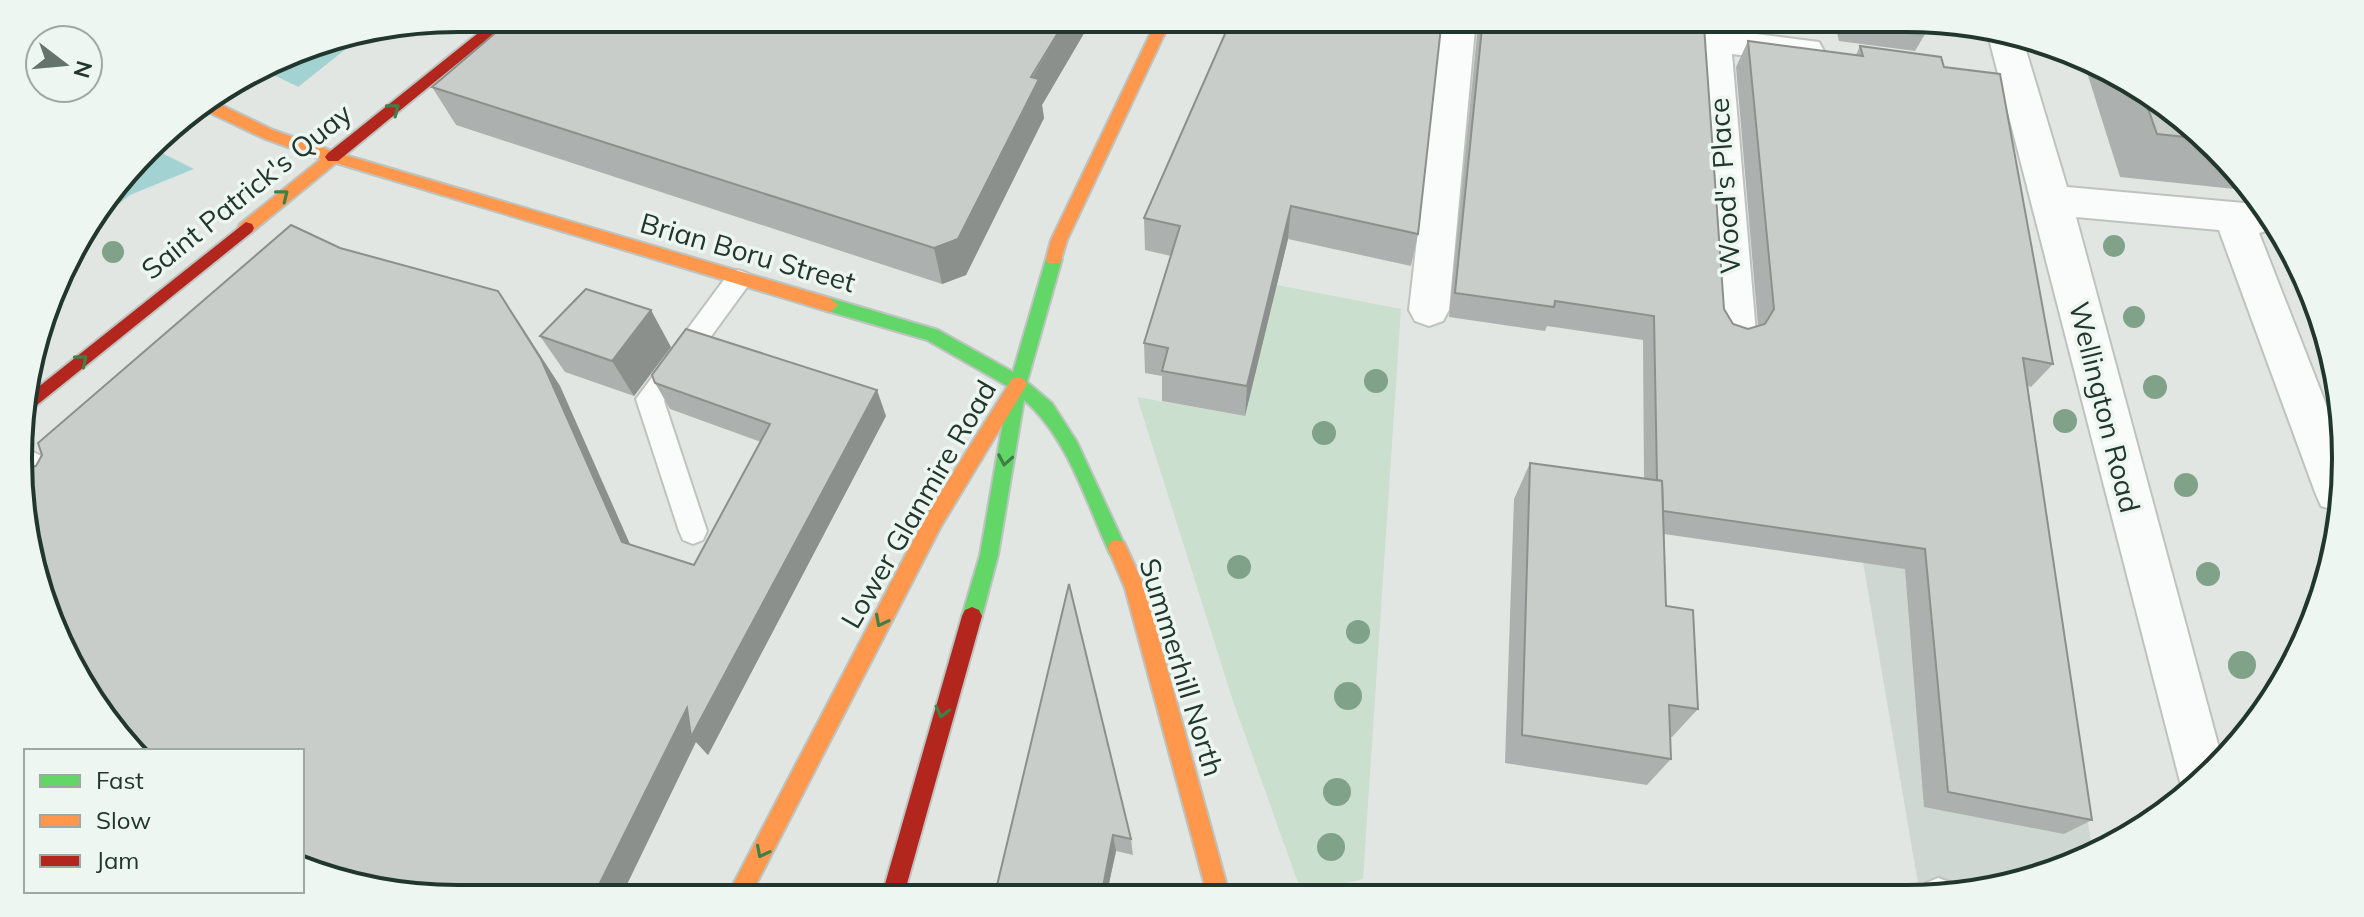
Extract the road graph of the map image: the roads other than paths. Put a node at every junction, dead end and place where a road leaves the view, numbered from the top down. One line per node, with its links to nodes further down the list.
1 (489, 32): 9 (main road, Saint Patrick's Quay, one-way to 1)
2 (1158, 32): 15 (main road)
3 (1458, 32): 13 (street)
4 (1653, 32): 5 (street)
5 (1713, 39): 7 (street); 14 (street, Wood's Place)
6 (2002, 43): 10 (street, Wellington Road)
7 (1838, 56)
8 (215, 109): 9 (main road, Brian Boru Street)
9 (333, 157): 12 (main road, Brian Boru Street); 16 (main road, Saint Patrick's Quay, one-way to 9)
10 (2052, 200): 11 (street); 21 (street, Wellington Road)
11 (2250, 218): 18 (street)
12 (738, 280): 15 (main road, Brian Boru Street); 20 (lane)
13 (1429, 310)
14 (1735, 333)
15 (1018, 384): 22 (main road, Lower Glanmire Road, one-way to 22); 23 (main road, Lower Glanmire Road, one-way to 23); 24 (main road, Summerhill North)
16 (37, 398)
17 (32, 464): 19 (lane)
18 (2331, 474)
19 (60, 479)
20 (693, 531)
21 (2199, 767)
22 (744, 885)
23 (895, 885)
24 (1216, 885)

